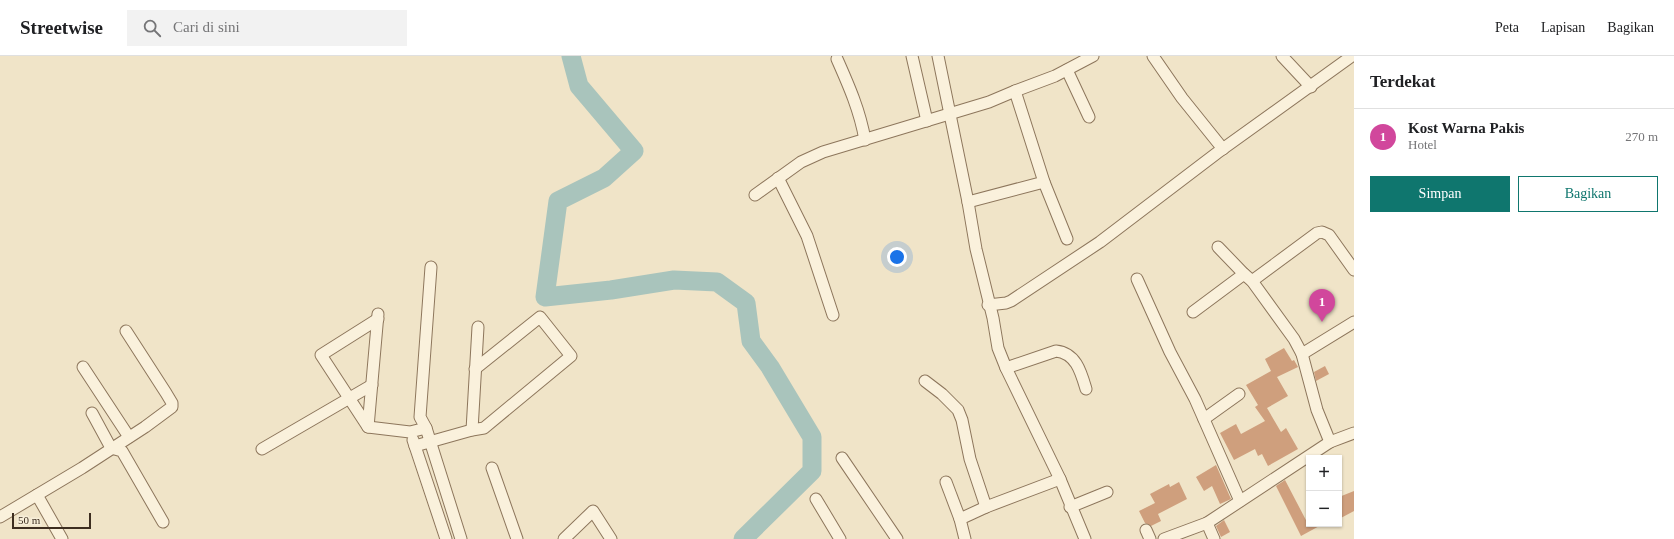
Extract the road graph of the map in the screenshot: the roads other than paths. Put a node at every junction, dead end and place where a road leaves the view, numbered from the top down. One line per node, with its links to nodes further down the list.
1 (912, 56): 13 (street)
2 (938, 56): 11 (street)
3 (1093, 56): 8 (street)
4 (1153, 56): 15 (street)
5 (1282, 56): 9 (street)
6 (1352, 56): 9 (street)
7 (837, 59): 14 (street)
8 (1067, 70): 10 (street); 12 (street)
9 (1311, 87): 15 (street)
10 (1015, 91): 11 (street); 17 (street)
11 (950, 115): 13 (street); 19 (street)
12 (1089, 117)
13 (927, 121): 14 (street)
14 (865, 140): 16 (street)
15 (1222, 149): 26 (street)
16 (778, 178): 18 (street); 28 (street)
17 (1044, 182): 19 (street); 20 (street)
18 (755, 195)
19 (968, 202): 26 (street)
20 (1067, 239)
21 (1218, 247): 24 (street)
22 (431, 267): 44 (street)
23 (1354, 270): 24 (street)
24 (1248, 278): 27 (street); 32 (street)
25 (1138, 279): 42 (street)
26 (988, 305): 34 (street)
27 (1193, 312)
28 (833, 315)
29 (1354, 322): 32 (street)
30 (478, 327): 35 (street)
31 (126, 331): 48 (street)
32 (1302, 354): 50 (street)
33 (83, 367): 48 (street)
34 (1006, 368): 38 (street); 56 (street)
35 (476, 369): 45 (street); 45 (street)
36 (925, 381): 65 (street)
37 (372, 385): 40 (street); 40 (street); 43 (street)
38 (1086, 389)
39 (1239, 394): 42 (street)
40 (349, 399): 43 (street); 53 (street)
41 (92, 413): 52 (street)
42 (1204, 419): 63 (street)
43 (368, 427): 46 (street)
44 (426, 428): 46 (street); 49 (street)
45 (472, 430): 49 (street)
46 (410, 432): 51 (street)
47 (1354, 433): 50 (street)
48 (129, 437): 52 (street)
49 (430, 441): 51 (street); 58 (street)
50 (1330, 442): 63 (street)
51 (415, 446): 59 (street)
52 (111, 448): 61 (street); 68 (street)
53 (262, 449)
54 (842, 458): 77 (street)
55 (492, 468): 73 (street)
56 (1060, 479): 64 (street); 65 (street)
57 (946, 482): 67 (street)
58 (444, 484): 59 (street); 72 (street)
59 (429, 489): 71 (street)
60 (1107, 492): 64 (street)
61 (37, 495): 66 (street); 70 (street)
62 (816, 499): 76 (street)
63 (1240, 501): 69 (street)
64 (1070, 506): 79 (street)
65 (986, 507): 67 (street)
66 (0, 517)
67 (960, 519): 78 (street)
68 (163, 522)
69 (1207, 523): 80 (street); 81 (street)
70 (62, 539)
71 (446, 539)
72 (462, 539)
73 (517, 539)
74 (564, 539): 75 (street)
75 (611, 539)
76 (840, 539)
77 (897, 539)
78 (965, 539)
79 (1085, 539)
80 (1164, 539)
81 (1214, 539)

